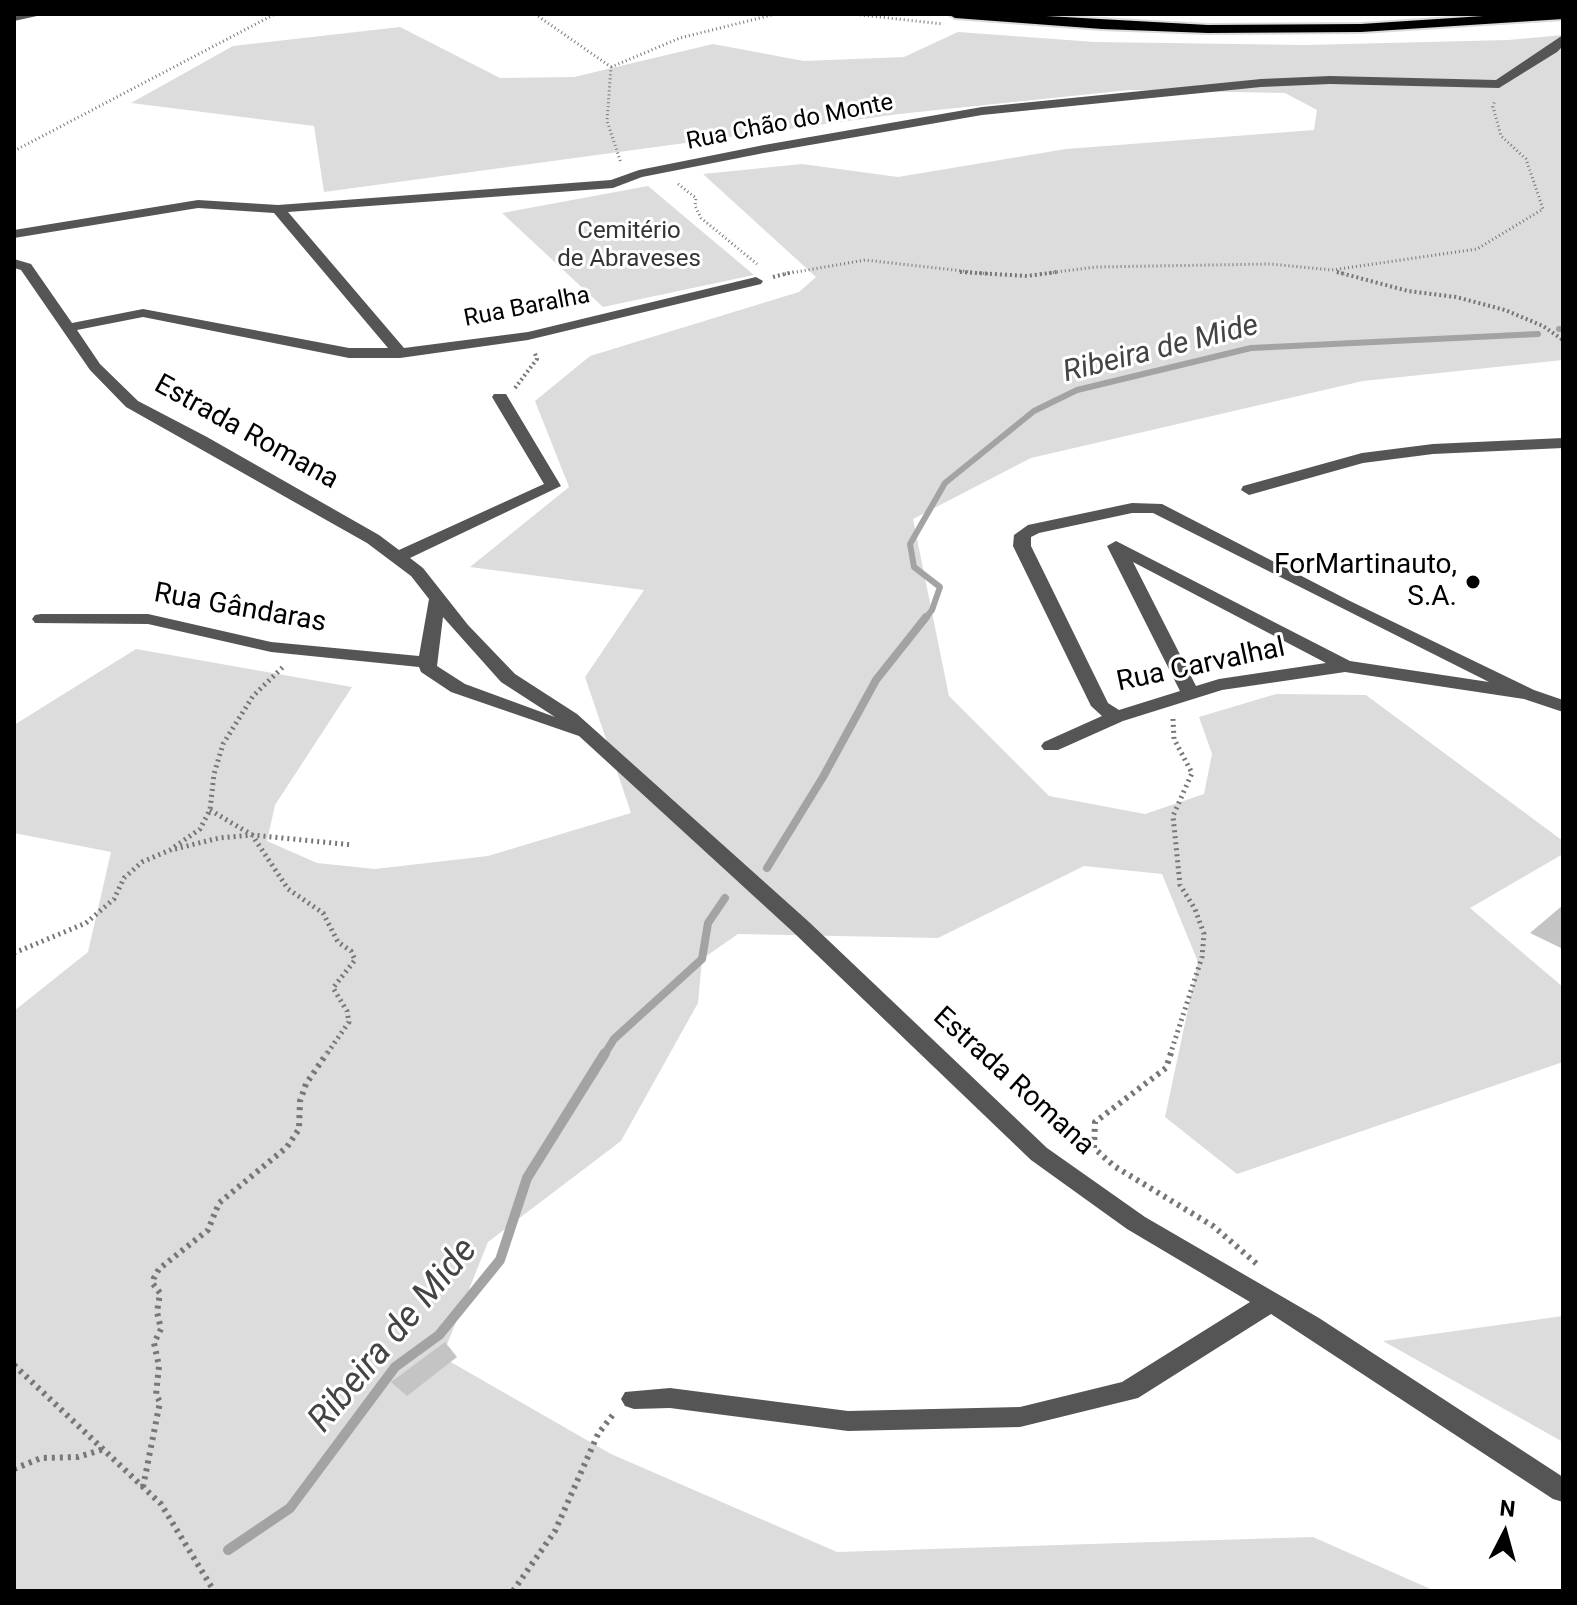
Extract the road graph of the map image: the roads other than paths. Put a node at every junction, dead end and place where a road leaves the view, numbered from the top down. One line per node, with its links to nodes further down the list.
1 (33, 14): 4 (street)
2 (955, 14): 3 (highway)
3 (1563, 15)
4 (14, 18)
5 (1563, 39): 6 (street, Rua Chão do Monte)
6 (278, 209): 7 (street, Rua Chão do Monte); 11 (street)
7 (14, 234)
8 (14, 263): 10 (street, Estrada Romana)
9 (759, 274): 11 (street, Rua Baralha)
10 (67, 328): 11 (street, Rua Baralha); 15 (street, Estrada Romana)
11 (400, 353)
12 (500, 397): 15 (street)
13 (1563, 443): 14 (street)
14 (1249, 490)
15 (398, 557): 16 (street, Estrada Romana)
16 (438, 599): 18 (street); 24 (street, Estrada Romana)
17 (41, 619): 18 (street, Rua Gândaras)
18 (428, 662): 24 (street, Estrada Romana)
19 (1345, 666): 20 (street, Rua Carvalhal); 20 (street); 21 (street, Rua Carvalhal)
20 (1191, 694): 23 (street, Rua Carvalhal)
21 (1527, 694): 22 (street); 23 (street, Rua Carvalhal)
22 (1563, 706)
23 (1116, 717): 25 (street)
24 (589, 736): 26 (street, Estrada Romana)
25 (1051, 746)
26 (1270, 1302): 27 (street); 28 (street, Estrada Romana)
27 (634, 1399)
28 (1563, 1491)

